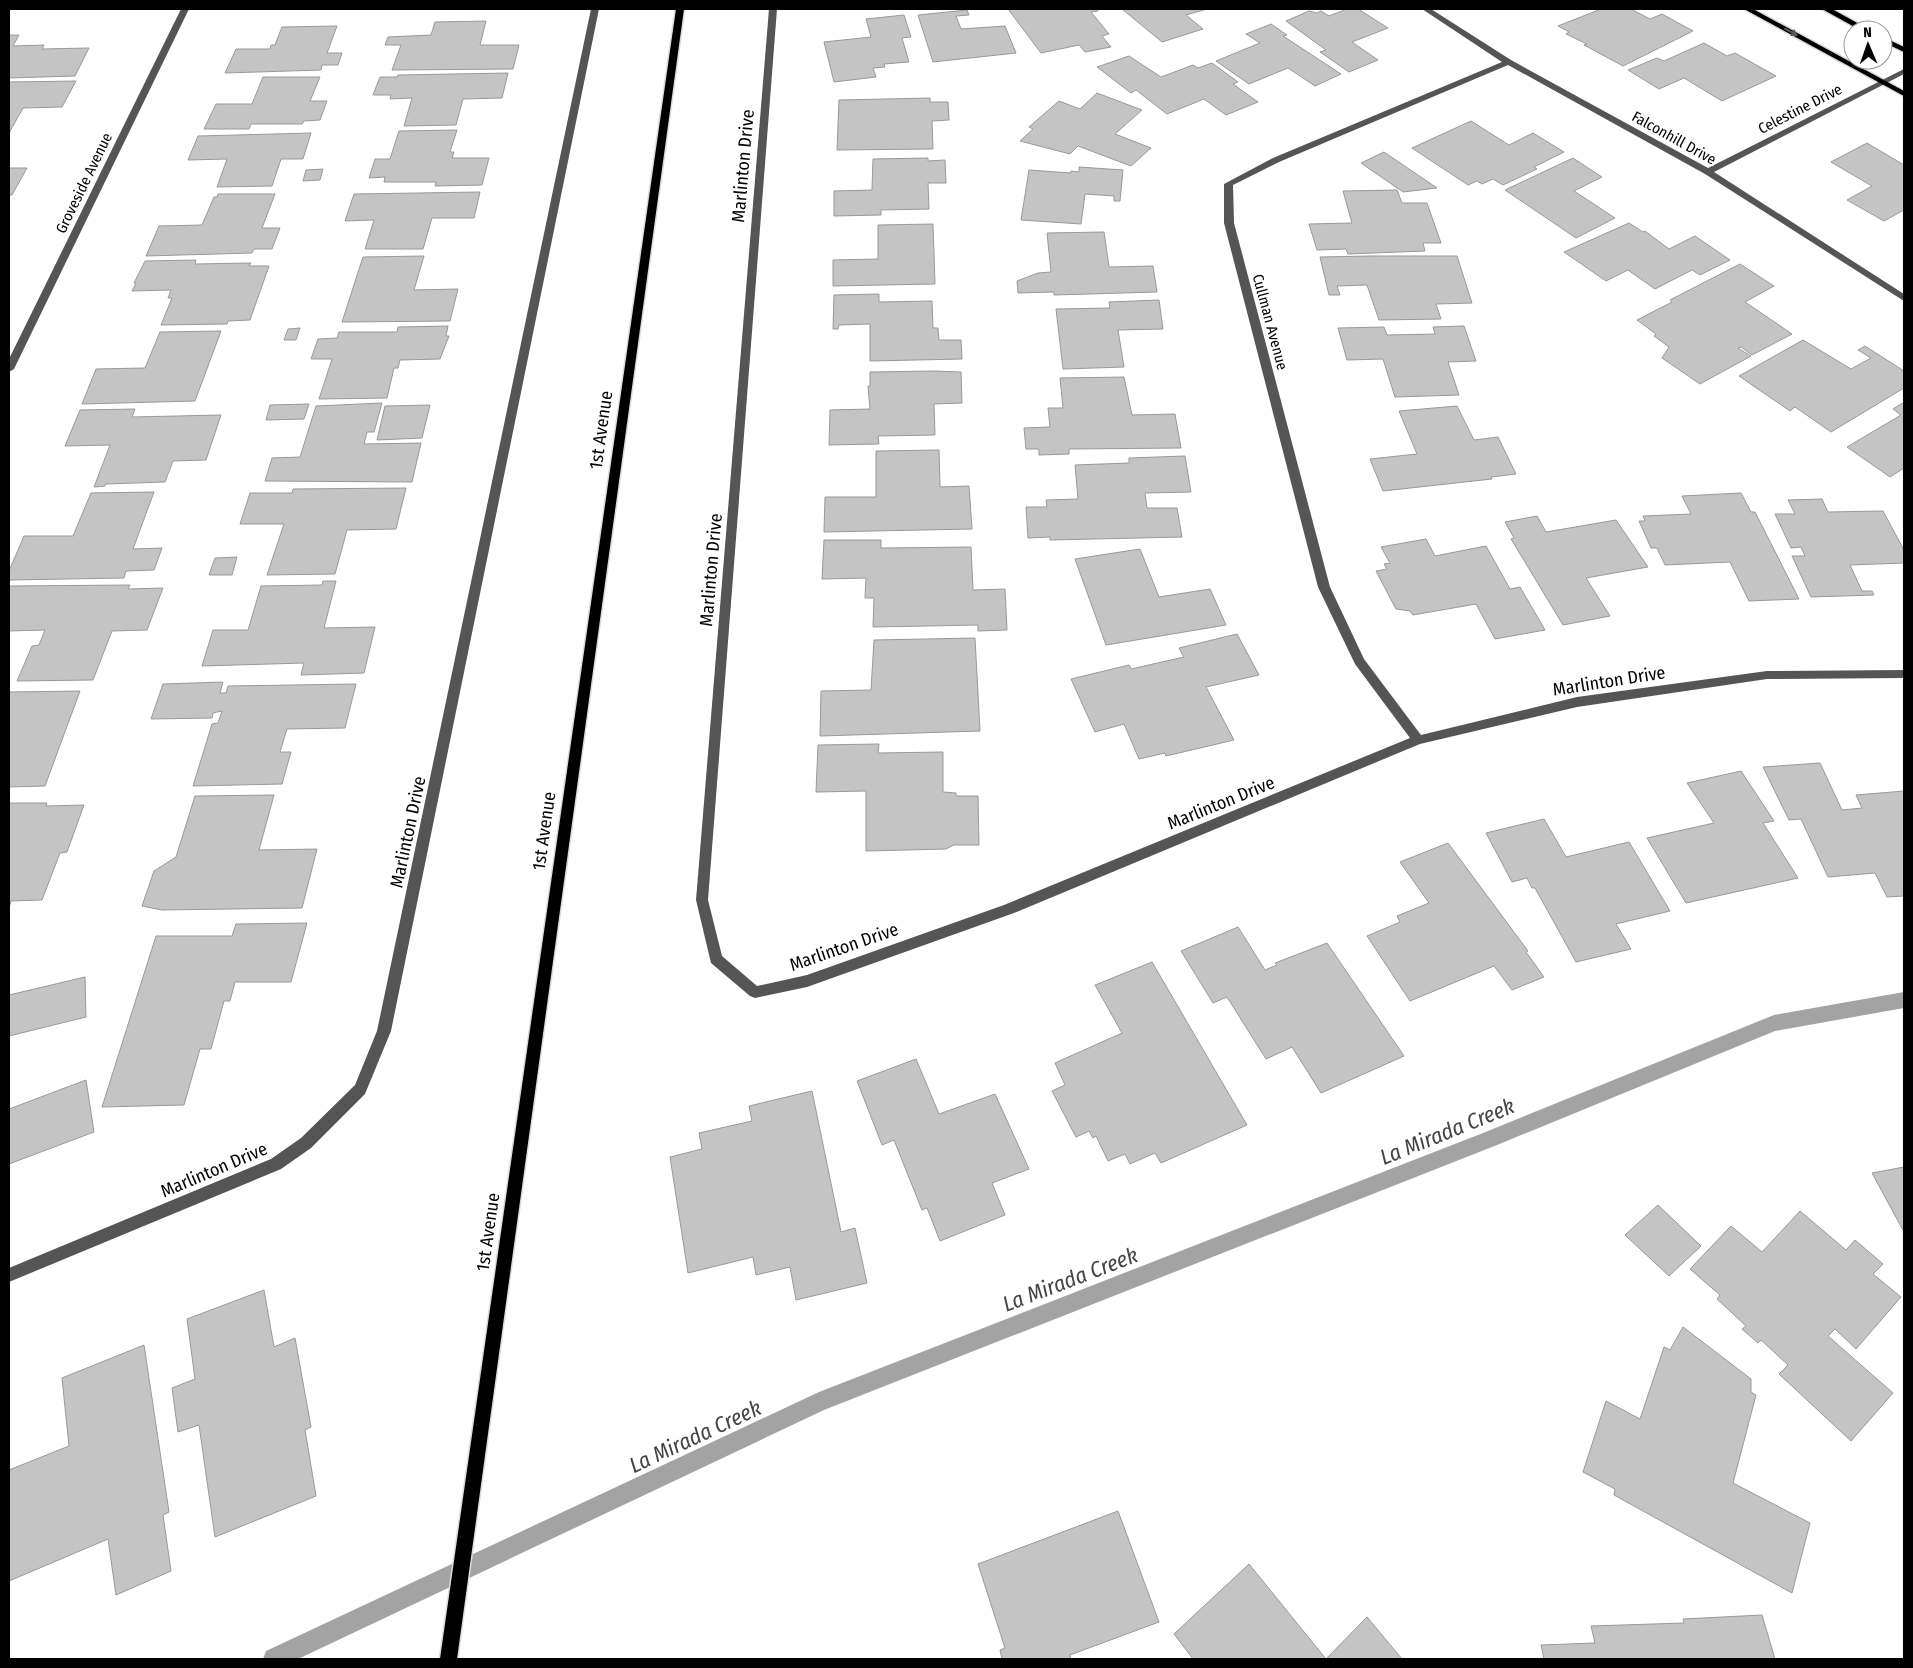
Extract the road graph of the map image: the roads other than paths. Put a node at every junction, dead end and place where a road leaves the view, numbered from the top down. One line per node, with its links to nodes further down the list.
1 (185, 9): 15 (street, Groveside Avenue)
2 (595, 9): 18 (street, Marlinton Drive)
3 (680, 9): 19 (main road, 1st Avenue)
4 (773, 9): 17 (street, Marlinton Drive)
5 (1426, 9): 9 (street, Falconhill Drive)
6 (1748, 9): 11 (main road, one-way to 11)
7 (1826, 9): 8 (main road)
8 (1847, 20)
9 (1508, 62): 13 (street, Falconhill Drive); 17 (street, Cullman Avenue)
10 (1904, 72): 11 (street, Celestine Drive)
11 (1883, 82): 12 (main road); 13 (street, Celestine Drive)
12 (1904, 94)
13 (1708, 172): 14 (street, Falconhill Drive)
14 (1904, 298)
15 (9, 369)
16 (1904, 674): 17 (street, Marlinton Drive)
17 (1418, 740)
18 (9, 1275)
19 (448, 1659)

